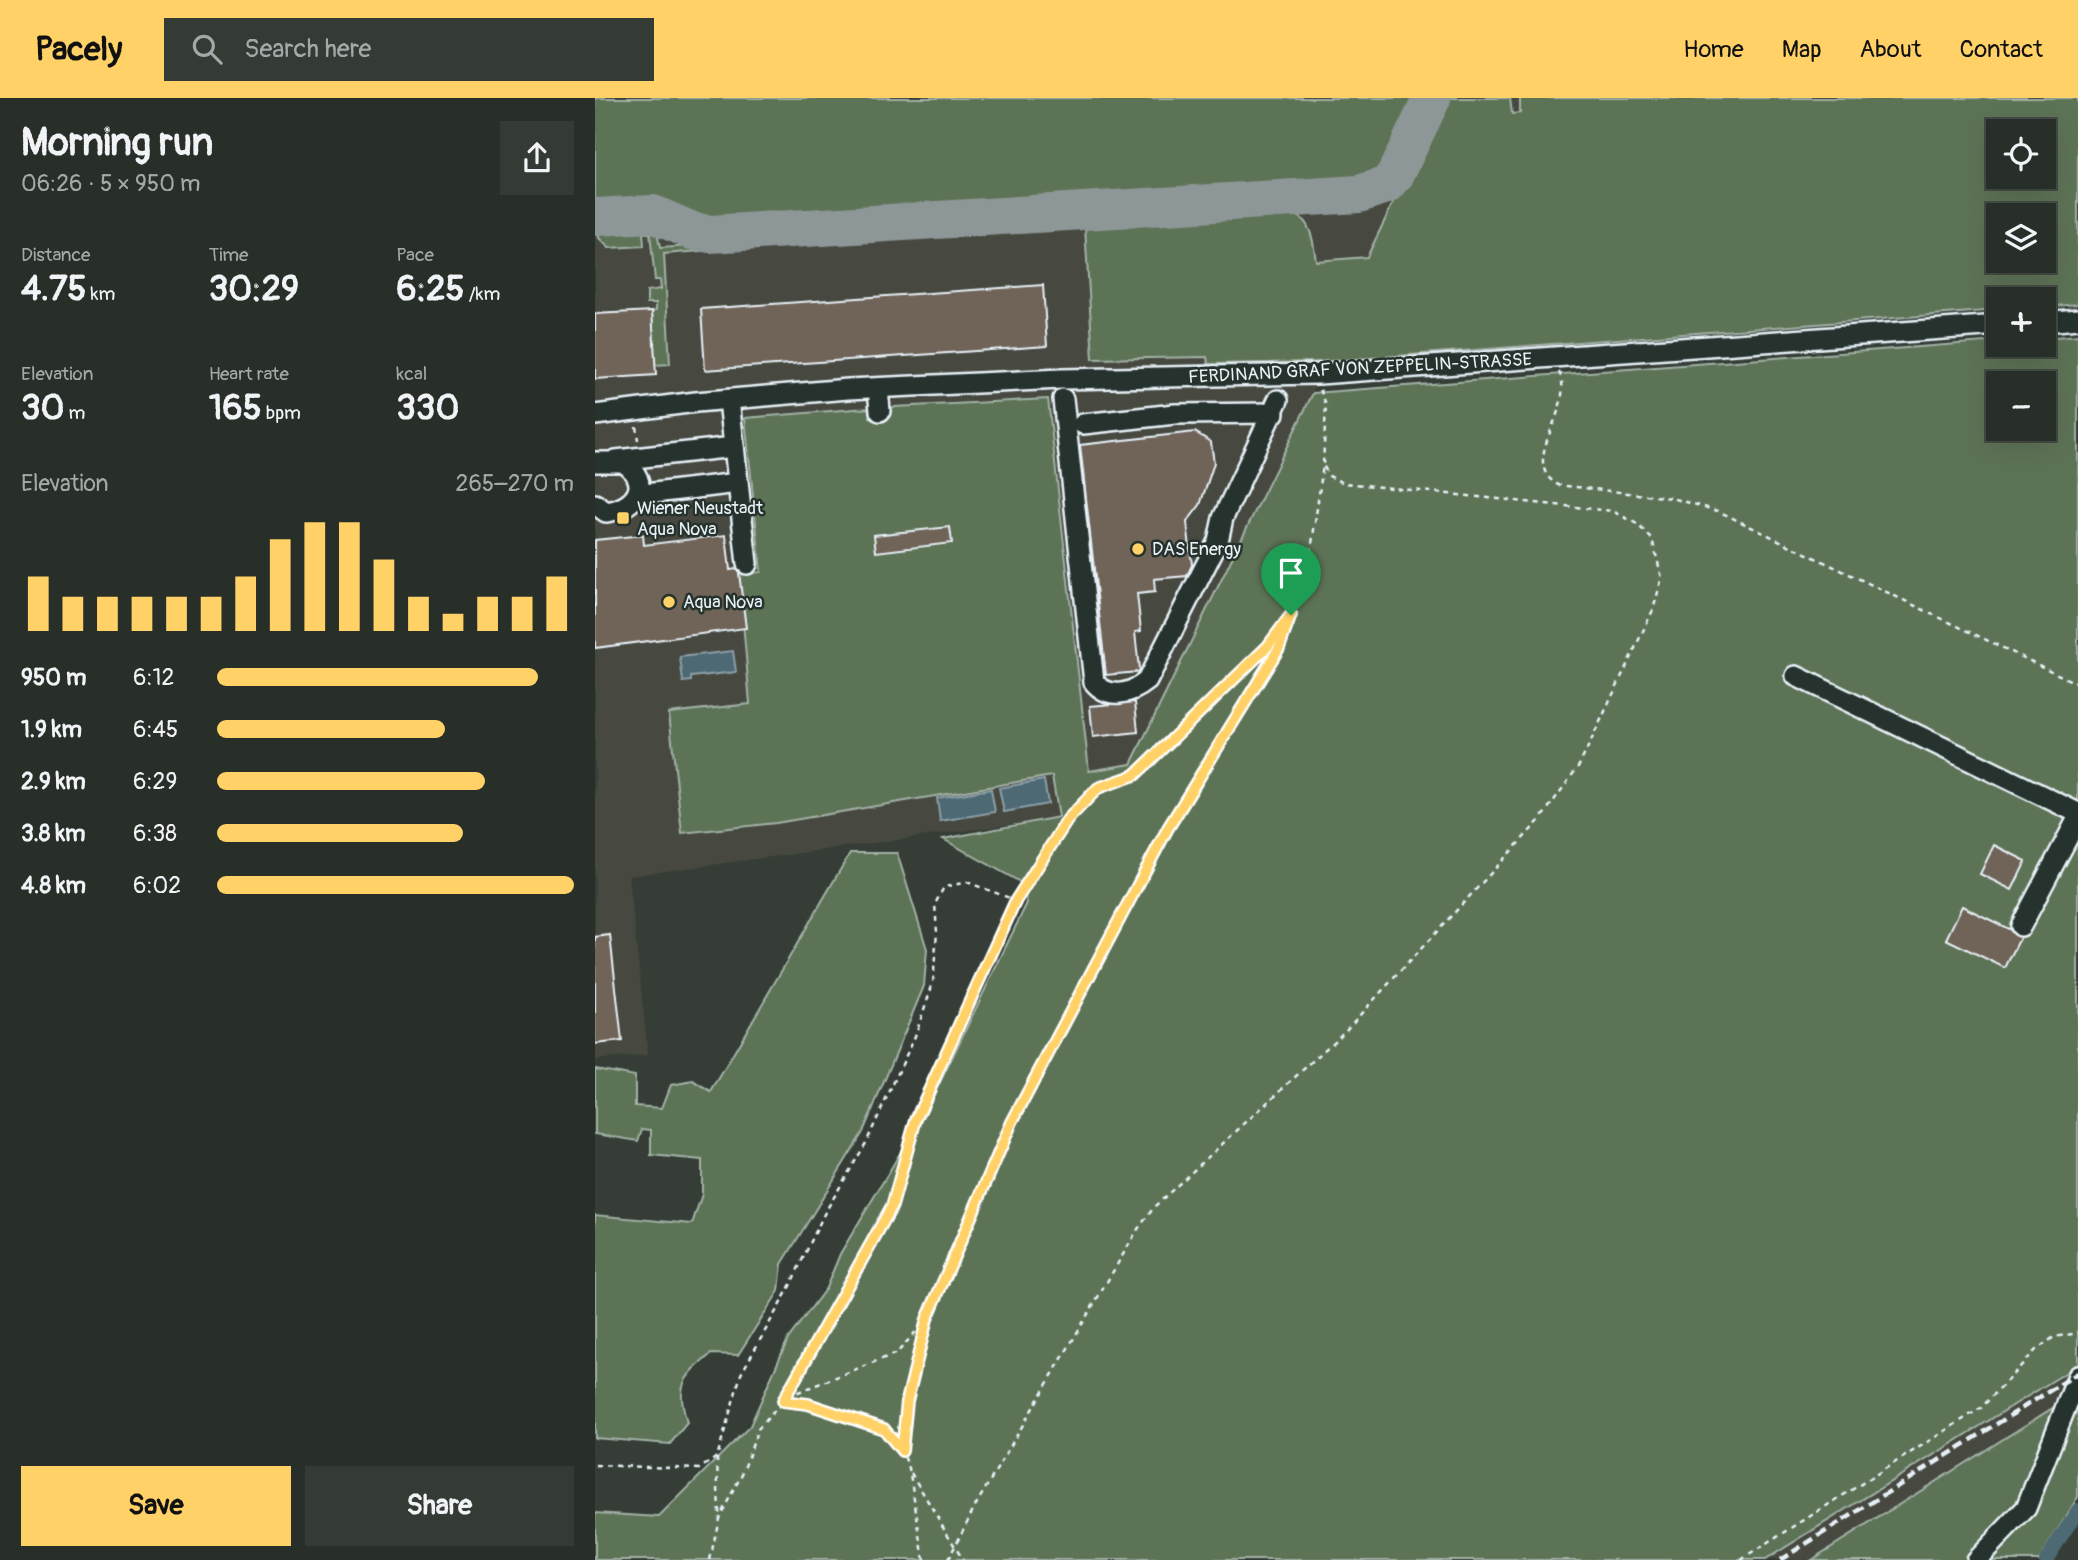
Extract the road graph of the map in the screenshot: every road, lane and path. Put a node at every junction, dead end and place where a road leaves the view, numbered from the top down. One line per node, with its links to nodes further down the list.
1 (2078, 319): 2 (street)
2 (2056, 321)
3 (1986, 326): 5 (street, FERDINAND GRAF VON ZEPPELIN-STRASSE)
4 (1558, 371): 21 (path)
5 (1319, 374): 6 (street, FERDINAND GRAF VON ZEPPELIN-STRASSE); 14 (path)
6 (878, 388): 8 (street, FERDINAND GRAF VON ZEPPELIN-STRASSE); 9 (street)
7 (1063, 399): 11 (street)
8 (729, 400): 10 (street, FERDINAND GRAF VON ZEPPELIN-STRASSE); 12 (street)
9 (880, 411)
10 (595, 415)
11 (1083, 424)
12 (734, 447): 13 (street); 15 (street)
13 (602, 463): 16 (street)
14 (1323, 465): 19 (path); 35 (path)
15 (739, 483): 16 (street); 18 (street)
16 (637, 495): 17 (street)
17 (595, 504)
18 (747, 564)
19 (1291, 615): 23 (path); 25 (path)
20 (1797, 676): 22 (street)
21 (2078, 684)
22 (2078, 815): 24 (street)
23 (1016, 900): 28 (path); 31 (path)
24 (2021, 926)
25 (927, 1319): 28 (path); 30 (path)
26 (2078, 1333): 40 (path)
27 (2078, 1376): 41 (street)
28 (788, 1396): 29 (path)
29 (783, 1401): 30 (path); 34 (path)
30 (902, 1451): 33 (path)
31 (717, 1457): 32 (path); 34 (path)
32 (595, 1465)
33 (909, 1470): 35 (path); 37 (path)
34 (719, 1518): 36 (path)
35 (955, 1546): 38 (path); 39 (path)
36 (710, 1560)
37 (924, 1560)
38 (947, 1560)
39 (963, 1560)
40 (1741, 1560)
41 (1976, 1560)

